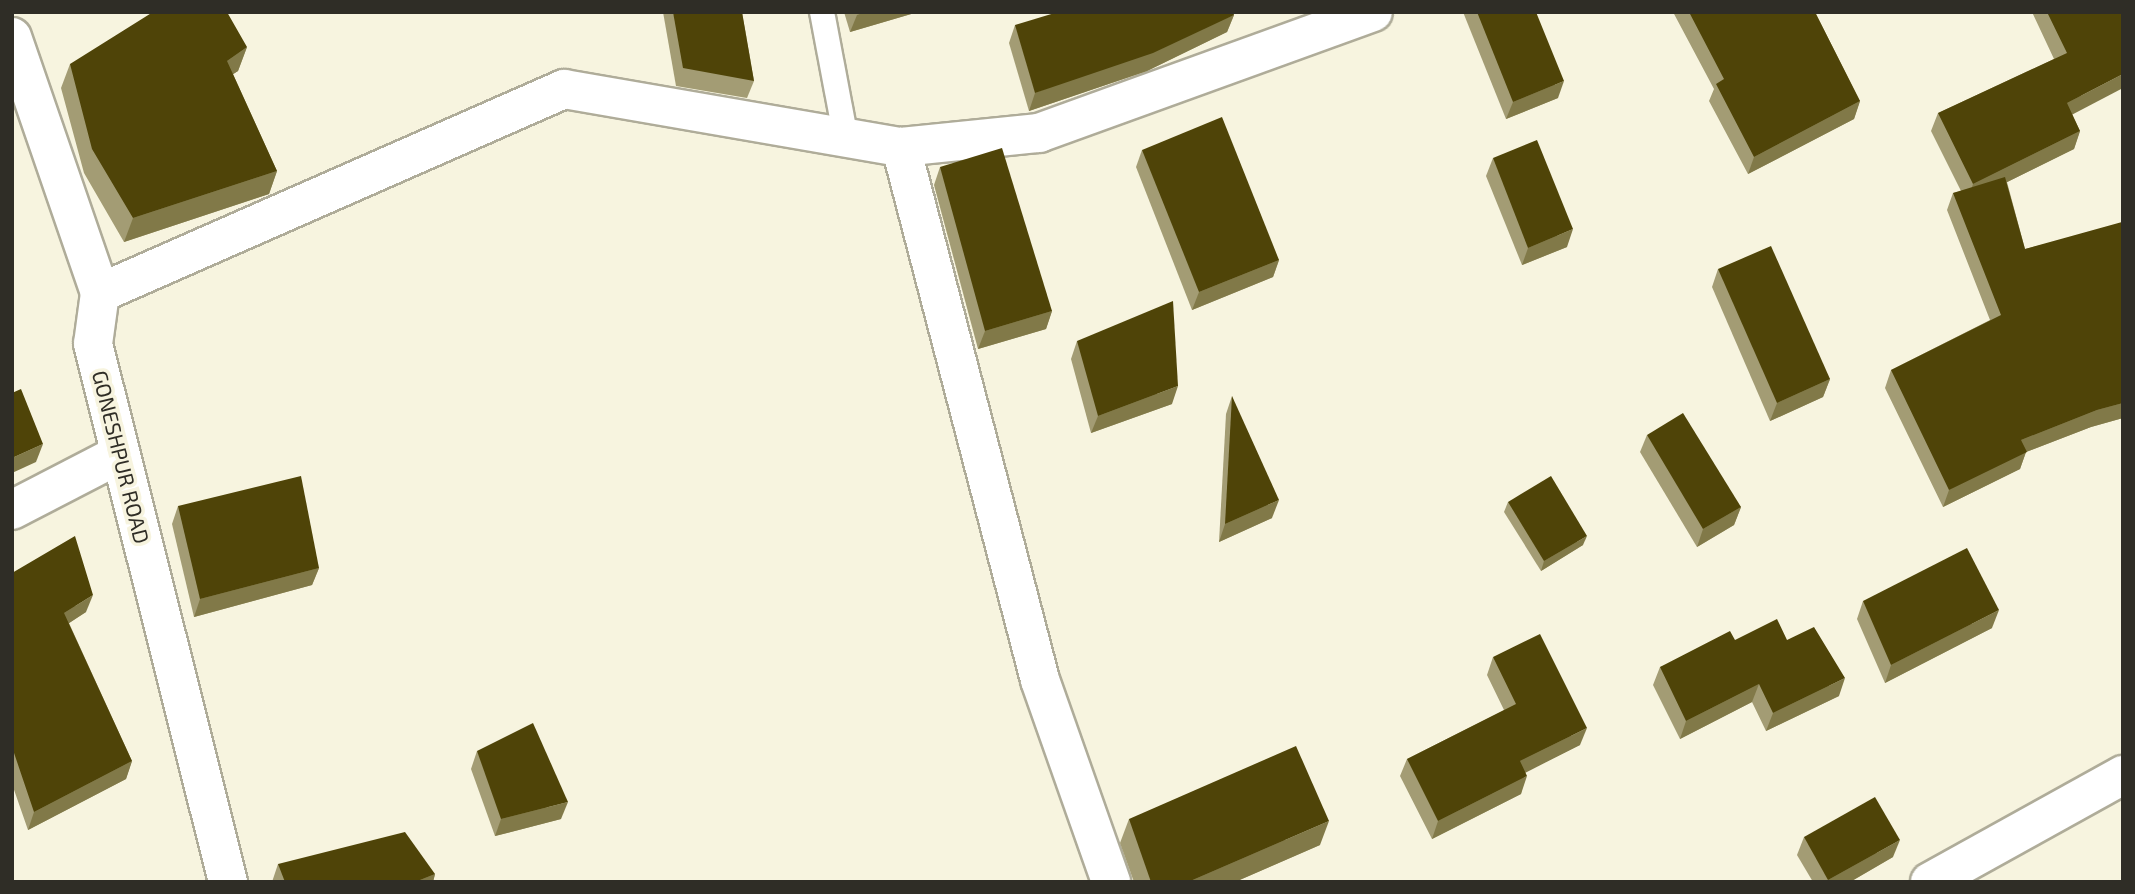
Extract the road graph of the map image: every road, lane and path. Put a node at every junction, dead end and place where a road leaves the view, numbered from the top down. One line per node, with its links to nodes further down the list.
1 (822, 12): 4 (lane)
2 (1373, 12): 5 (street)
3 (12, 37): 6 (street, GONESHPUR ROAD)
4 (846, 139): 5 (street); 6 (street)
5 (901, 147): 11 (street)
6 (100, 293): 7 (street, GONESHPUR ROAD)
7 (120, 454): 8 (street); 10 (street, GONESHPUR ROAD)
8 (12, 510)
9 (2123, 775): 12 (street)
10 (228, 882)
11 (1111, 882)
12 (1930, 882)

